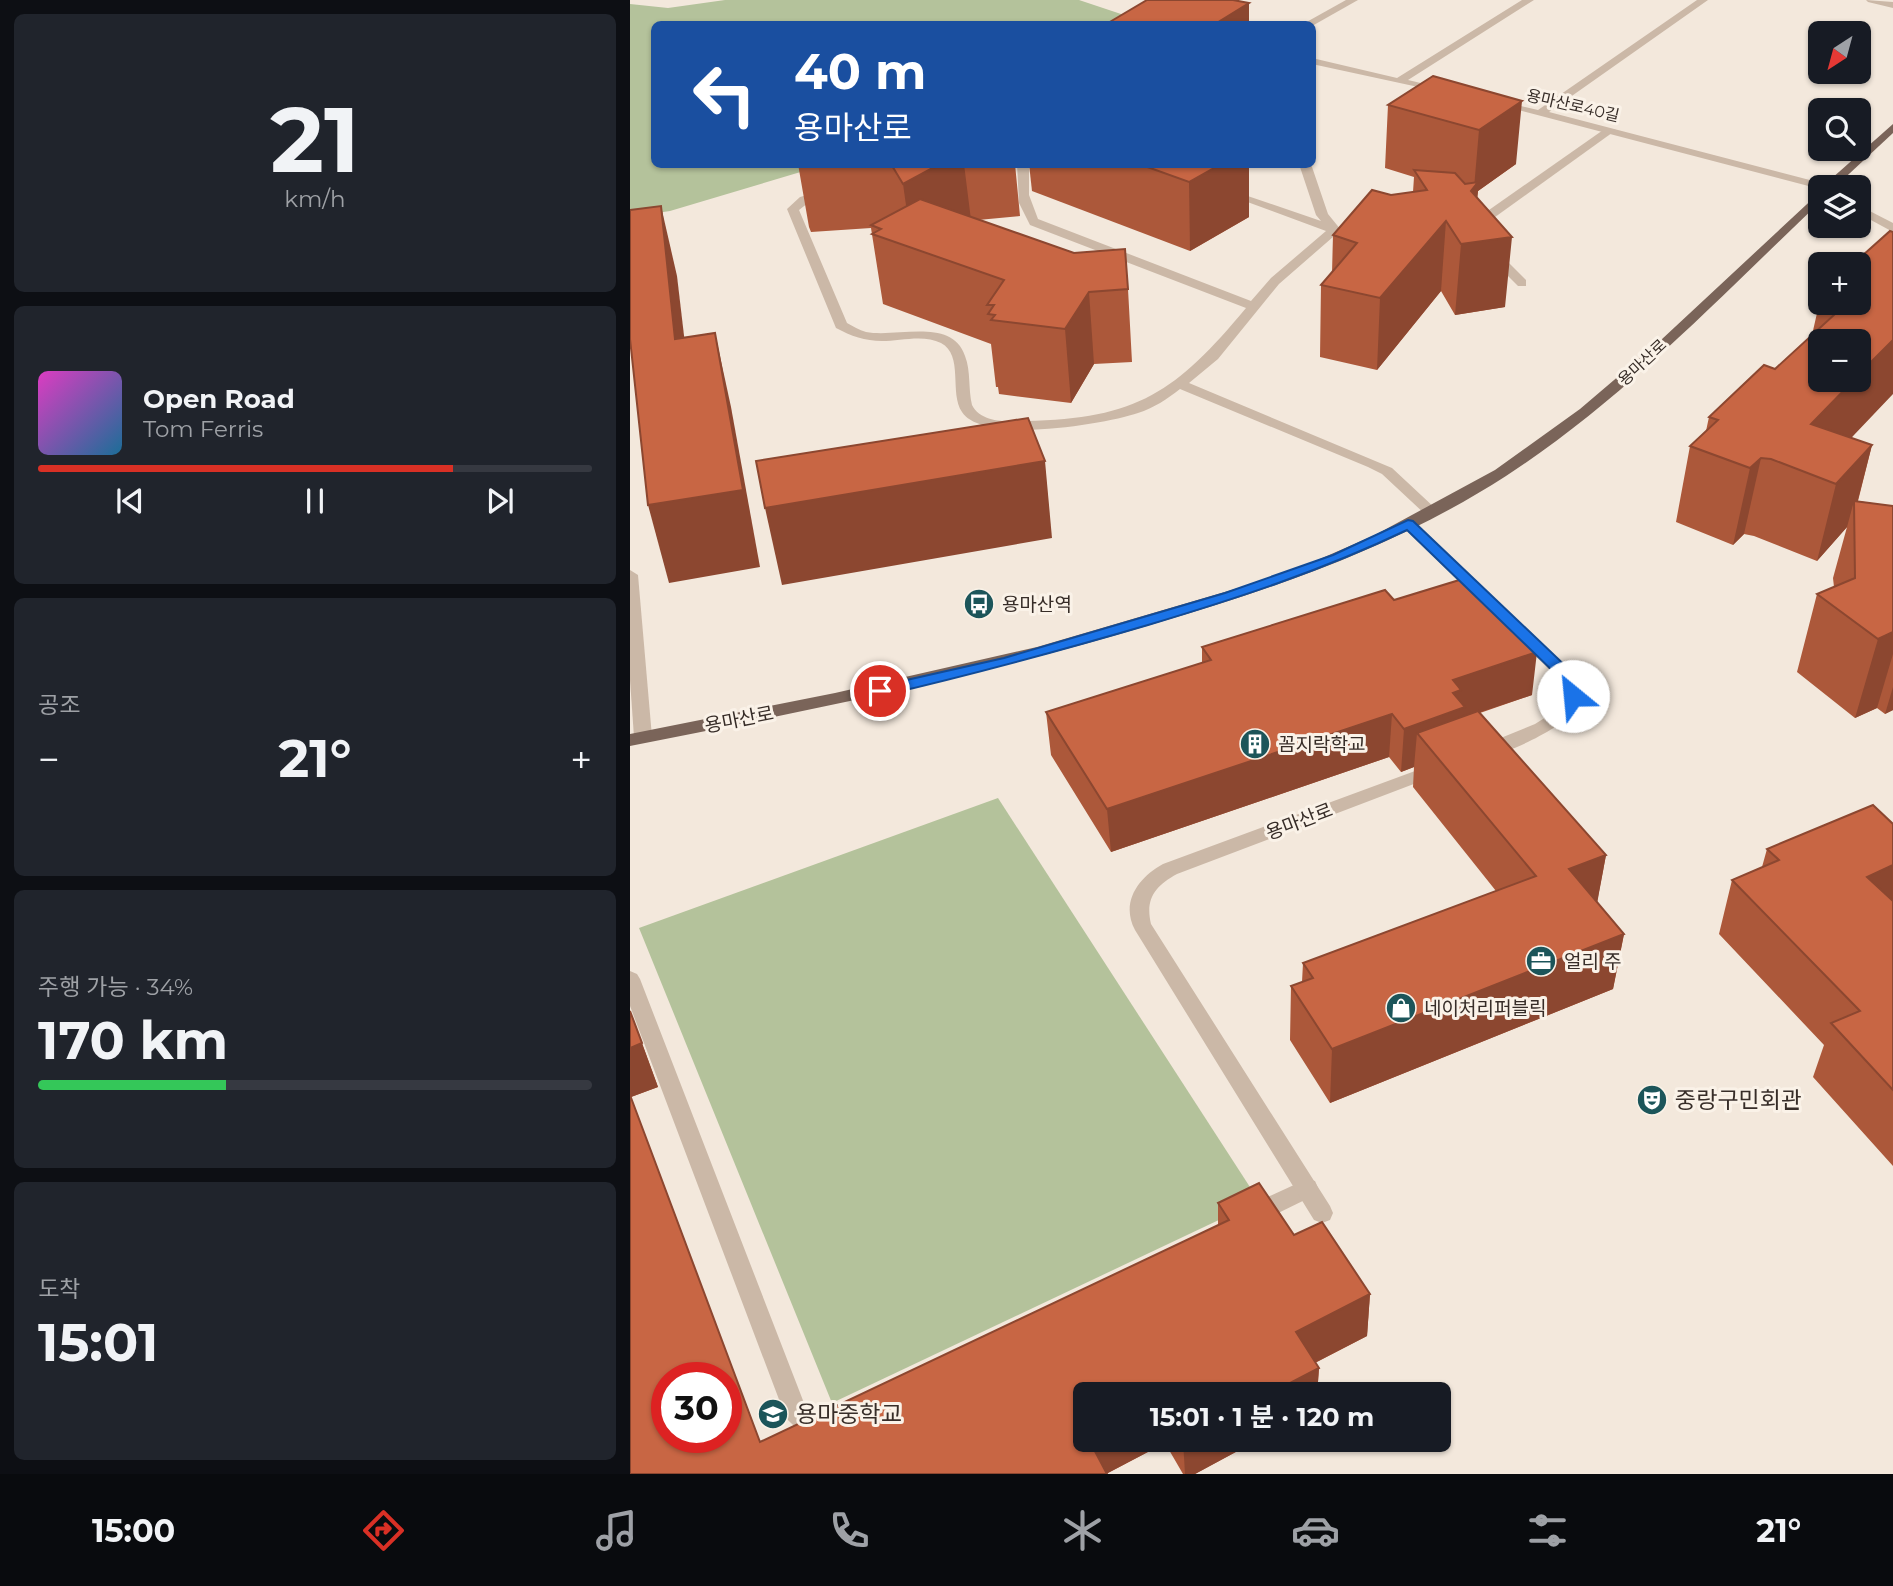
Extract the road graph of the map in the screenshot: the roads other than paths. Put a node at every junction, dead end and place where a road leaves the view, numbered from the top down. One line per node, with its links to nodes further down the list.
1 (1353, 0): 6 (street)
2 (1528, 0): 8 (street)
3 (1703, 0): 11 (street)
4 (1871, 0): 5 (street)
5 (1893, 5)
6 (1314, 21)
7 (1316, 62): 8 (street)
8 (1399, 81): 9 (street)
9 (1445, 102)
10 (1492, 102): 11 (street, 용마산로40길)
11 (1541, 113): 13 (street, 용마산로40길)
12 (1893, 127): 16 (main road)
13 (1610, 130): 17 (street, 용마산로40길); 26 (street)
14 (1023, 168): 25 (street)
15 (1307, 168): 24 (street)
16 (1840, 175)
17 (1808, 182)
18 (1212, 187): 24 (street)
19 (832, 192): 31 (street)
20 (1808, 206): 32 (main road, 용마산로)
21 (1871, 215): 22 (street)
22 (1893, 228)
23 (1019, 231): 25 (street)
24 (1342, 232): 30 (street)
25 (1072, 237): 28 (street); 30 (street)
26 (1460, 237)
27 (1481, 246): 29 (street)
28 (1090, 260)
29 (1522, 283)
30 (1254, 307): 31 (street)
31 (1179, 384): 32 (street)
32 (1432, 513): 33 (main road, 용마산로)
33 (1408, 524): 35 (main road, 용마산로); 37 (street, 용마산로)
34 (630, 575): 35 (street)
35 (637, 739)
36 (630, 979): 40 (street)
37 (1307, 1188): 38 (street, 용마산로); 39 (street)
38 (1322, 1213)
39 (1232, 1225)
40 (843, 1415)

